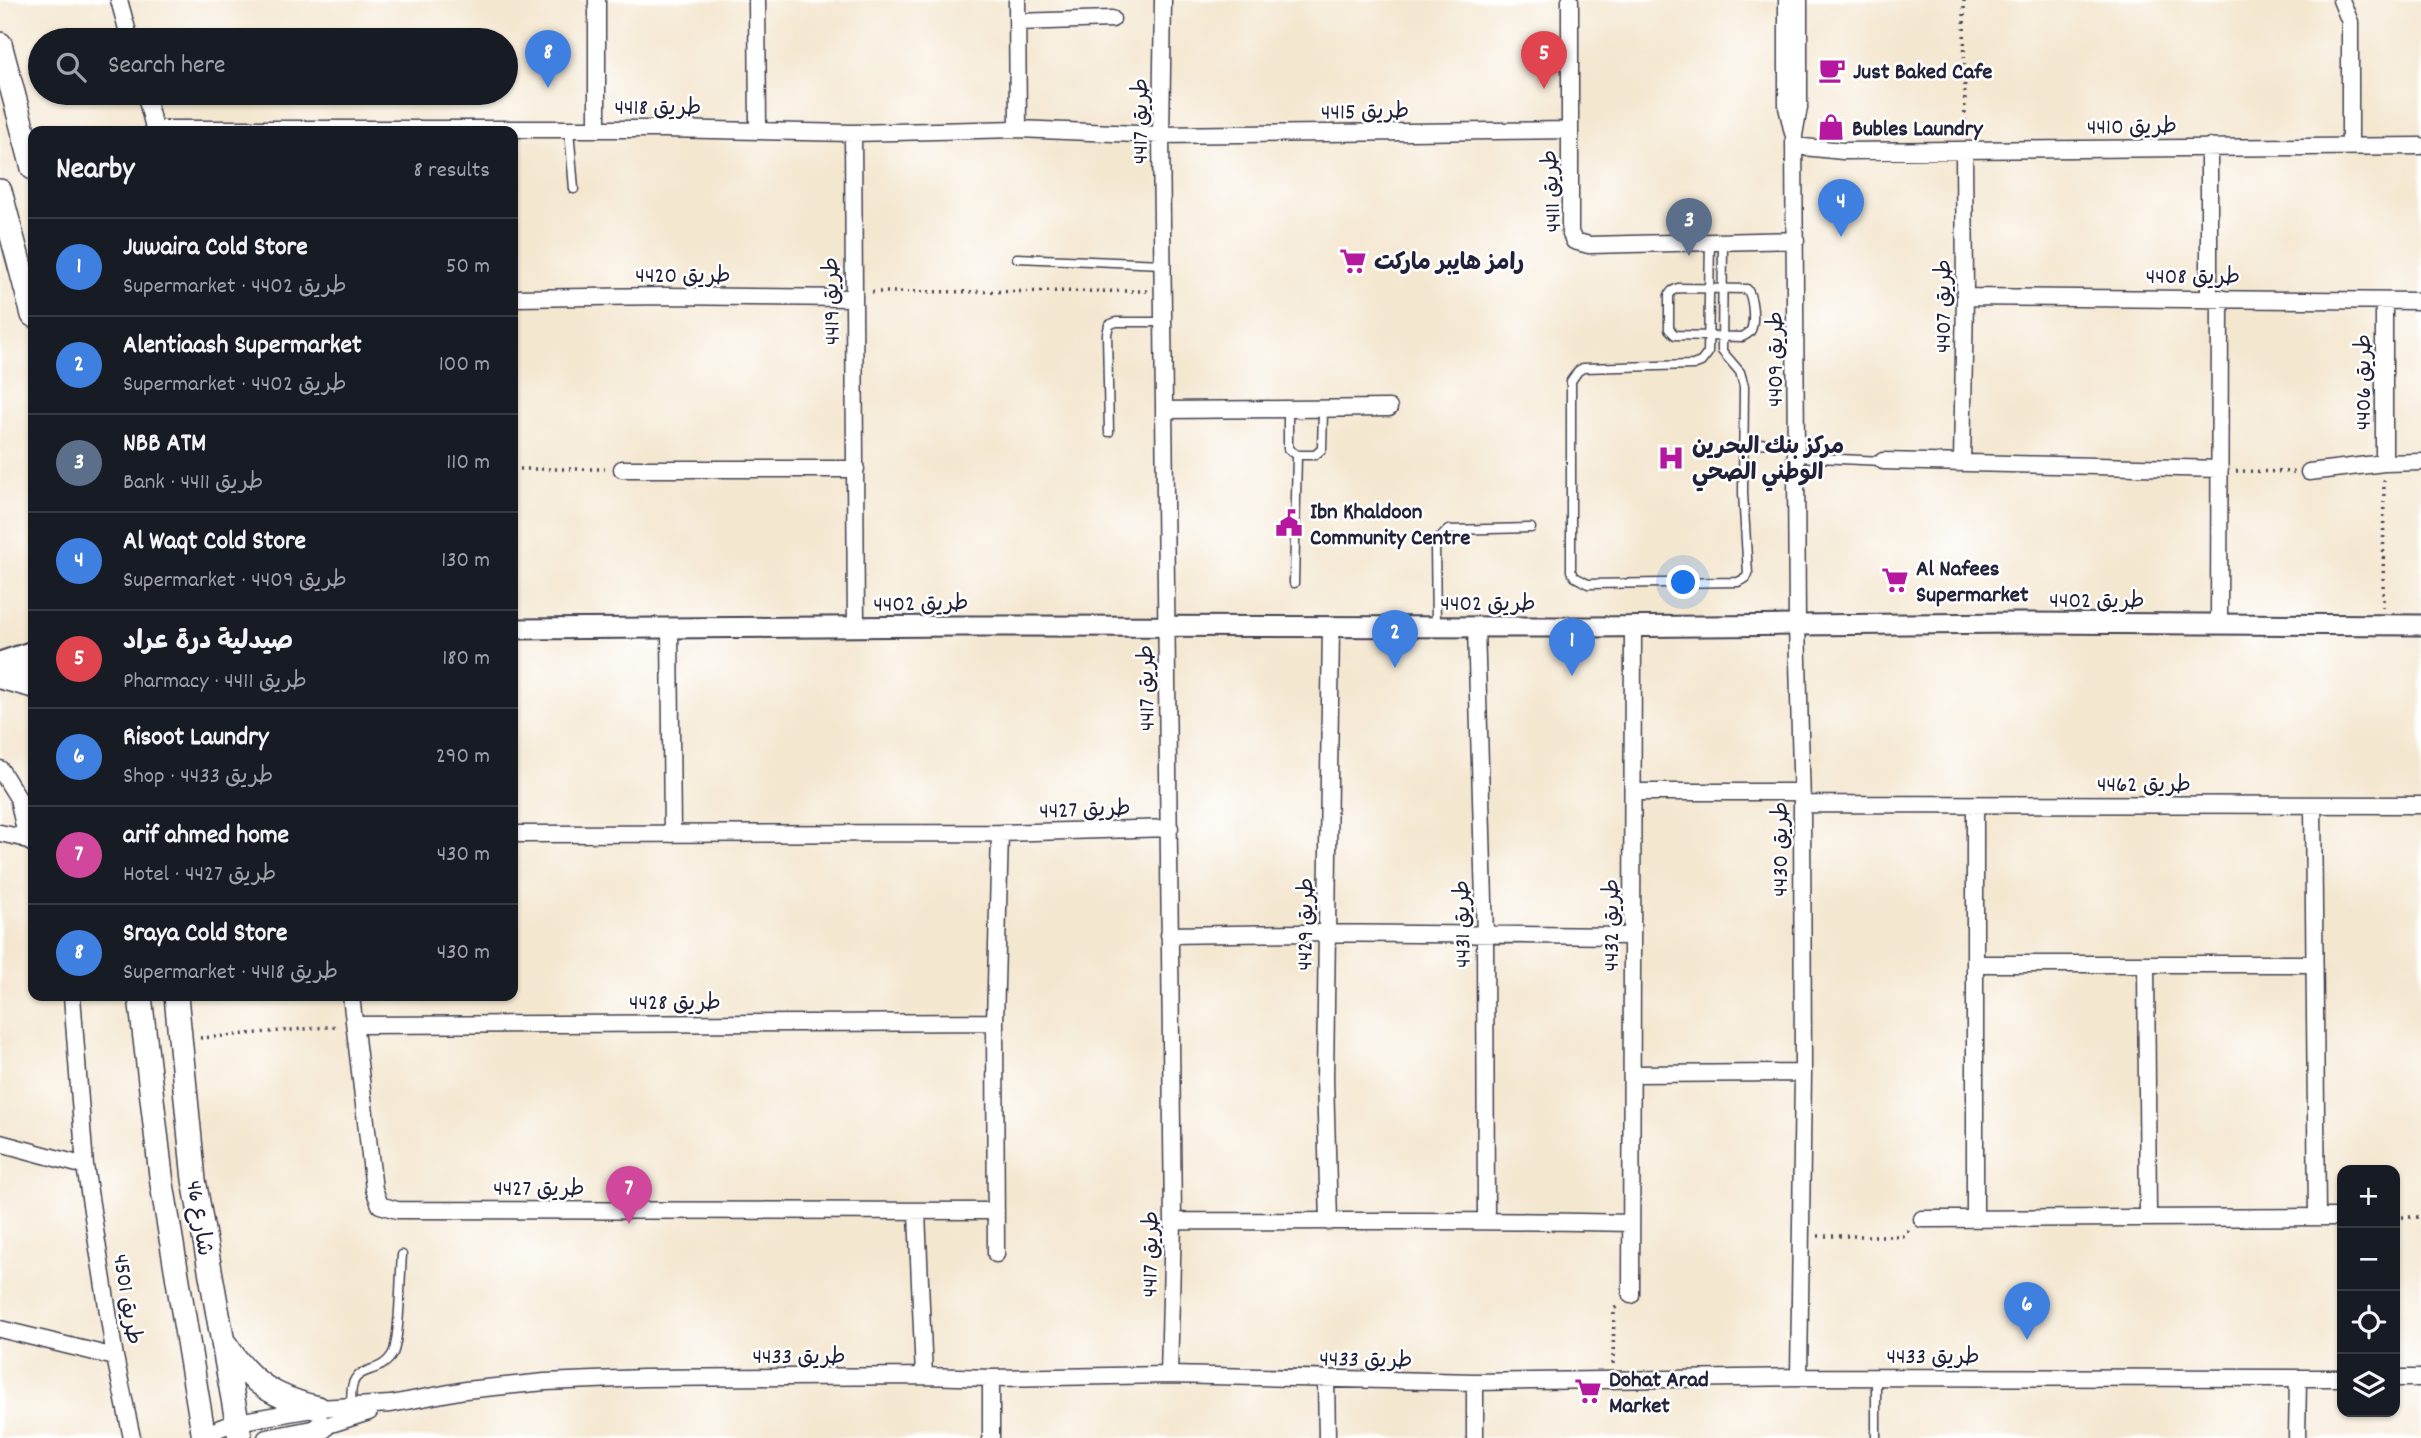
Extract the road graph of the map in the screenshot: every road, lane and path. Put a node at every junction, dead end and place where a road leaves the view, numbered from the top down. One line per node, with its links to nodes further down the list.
1 (119, 0): 13 (street)
2 (597, 0): 19 (street)
3 (757, 0): 21 (street)
4 (1017, 0): 12 (street)
5 (1163, 0): 24 (street, طريق 4417)
6 (1570, 0): 22 (street, طريق 4411)
7 (1787, 0): 25 (street, طريق 4409)
8 (1799, 0): 25 (street, طريق 4409)
9 (1964, 0): 30 (path)
10 (2340, 0): 26 (street)
11 (1112, 19): 12 (street)
12 (1017, 22): 20 (street)
13 (127, 28)
14 (0, 44): 29 (main road)
15 (148, 105): 16 (street)
16 (154, 126)
17 (518, 129): 18 (street, طريق 4418)
18 (569, 129): 19 (street, طريق 4418); 31 (lane)
19 (597, 129): 21 (street, طريق 4418)
20 (1018, 129): 23 (street, طريق 4418); 24 (street, طريق 4418)
21 (758, 130): 23 (street, طريق 4418)
22 (1570, 130): 24 (street, طريق 4415); 34 (street, طريق 4411)
23 (853, 133): 40 (street, طريق 4419)
24 (1161, 135): 36 (street, طريق 4417)
25 (1794, 146): 30 (street, طريق 4410); 33 (street, طريق 4409)
26 (2350, 146): 27 (street, طريق 4410); 28 (street, طريق 4410)
27 (2421, 146)
28 (2209, 147): 30 (street, طريق 4410); 44 (street)
29 (28, 148)
30 (1964, 150): 42 (street, طريق 4407)
31 (574, 189)
32 (0, 191): 41 (main road)
33 (1796, 240): 34 (street, طريق 4411); 56 (street, طريق 4409)
34 (1717, 242): 37 (lane); 38 (lane)
35 (1017, 258): 36 (lane)
36 (1163, 264): 39 (street, طريق 4417)
37 (1709, 288): 38 (lane); 48 (lane); 48 (lane)
38 (1723, 288): 49 (lane); 49 (lane)
39 (1164, 291): 40 (path); 47 (street, طريق 4417)
40 (852, 295): 43 (street, طريق 4420); 64 (street, طريق 4419)
41 (28, 296)
42 (1965, 297): 44 (street, طريق 4408); 60 (street, طريق 4407)
43 (518, 298)
44 (2215, 298): 45 (street, طريق 4408); 65 (street)
45 (2384, 300): 46 (street, طريق 4408); 61 (street, طريق 4406)
46 (2421, 301)
47 (1164, 322): 51 (street, طريق 4417); 54 (lane)
48 (1708, 337): 49 (lane); 55 (lane)
49 (1723, 337): 55 (lane)
50 (1389, 408): 53 (street)
51 (1165, 410): 52 (street); 78 (street, طريق 4417)
52 (1288, 411): 53 (street); 57 (lane)
53 (1323, 411): 57 (lane)
54 (1109, 432)
55 (1743, 443): 56 (lane)
56 (1797, 451): 58 (lane); 70 (street, طريق 4409)
57 (1297, 455): 68 (lane)
58 (1883, 461): 60 (street)
59 (2421, 462): 61 (street, طريق 4406)
60 (1962, 463): 65 (street)
61 (2384, 463): 66 (street, طريق 4406); 71 (path)
62 (518, 469): 63 (path)
63 (622, 469): 64 (street)
64 (856, 469): 75 (street, طريق 4419)
65 (2220, 469): 66 (path); 69 (street)
66 (2309, 472)
67 (1531, 528): 76 (lane)
68 (1294, 583)
69 (2219, 624): 70 (street, طريق 4402); 71 (street, طريق 4402)
70 (1797, 625): 74 (street, طريق 4402); 89 (street, طريق 4430)
71 (2384, 625): 72 (street, طريق 4402)
72 (2421, 625)
73 (1331, 626): 76 (street, طريق 4402); 78 (street, طريق 4402); 101 (street, طريق 4429)
74 (1633, 626): 77 (street, طريق 4402); 88 (street, طريق 4432)
75 (856, 627): 78 (street, طريق 4402); 80 (street, طريق 4402)
76 (1436, 627): 77 (street, طريق 4402)
77 (1476, 627): 102 (street, طريق 4431)
78 (1167, 628): 93 (street, طريق 4417)
79 (518, 629): 80 (street, طريق 4402)
80 (670, 629): 97 (street)
81 (28, 653): 82 (street)
82 (0, 662)
83 (28, 669): 84 (street)
84 (0, 671)
85 (0, 677): 86 (main road)
86 (28, 685)
87 (0, 769): 98 (street)
88 (1633, 792): 89 (street, طريق 4462); 103 (street, طريق 4432)
89 (1802, 798): 92 (street, طريق 4462); 114 (street, طريق 4430)
90 (2313, 805): 91 (street, طريق 4462); 92 (street, طريق 4462); 106 (street)
91 (2421, 805)
92 (1975, 806): 104 (street)
93 (1170, 828): 95 (street, طريق 4427); 100 (street, طريق 4417)
94 (0, 833): 99 (street)
95 (1000, 833): 97 (street, طريق 4427); 111 (street)
96 (518, 834): 97 (street, طريق 4427)
97 (672, 834)
98 (28, 835)
99 (28, 841)
100 (1168, 935): 101 (street); 128 (street, طريق 4417)
101 (1327, 935): 102 (street); 129 (street, طريق 4429)
102 (1485, 935): 103 (street); 126 (street, طريق 4431)
103 (1632, 936): 115 (street, طريق 4432)
104 (1976, 964): 105 (street); 125 (street)
105 (2146, 964): 106 (street); 120 (street)
106 (2314, 964): 121 (street)
107 (72, 1001): 117 (street, طريق 4501)
108 (140, 1001): 155 (main road, شارع 46)
109 (176, 1001): 113 (main road, شارع 46)
110 (352, 1001): 112 (street, طريق 4427)
111 (995, 1022): 112 (street, طريق 4428); 118 (street)
112 (355, 1025): 113 (path); 119 (street, طريق 4427)
113 (179, 1040): 136 (main road, شارع 46)
114 (1803, 1073): 115 (street); 131 (street, طريق 4430)
115 (1633, 1074): 130 (street, طريق 4432)
116 (0, 1143): 117 (street)
117 (85, 1166): 137 (street, طريق 4501)
118 (996, 1211): 119 (street, طريق 4427); 132 (street)
119 (918, 1213): 139 (street)
120 (2148, 1217): 121 (street); 125 (street)
121 (2318, 1217): 122 (street)
122 (2337, 1217)
123 (2400, 1217): 124 (path)
124 (2421, 1217)
125 (1975, 1218): 127 (street)
126 (1486, 1219): 129 (street); 130 (street)
127 (1922, 1219): 131 (path)
128 (1173, 1220): 129 (street); 138 (street, طريق 4417)
129 (1329, 1222)
130 (1631, 1223): 134 (street, طريق 4432)
131 (1802, 1236): 140 (street, طريق 4430)
132 (996, 1254)
133 (402, 1255): 151 (lane)
134 (1631, 1295): 148 (path)
135 (0, 1329): 137 (street)
136 (222, 1338): 152 (main road); 153 (main road, شارع 46)
137 (115, 1357): 154 (street, طريق 4501)
138 (1169, 1375): 141 (street, طريق 4433); 147 (street, طريق 4433)
139 (924, 1376): 141 (street, طريق 4433); 150 (street, طريق 4433)
140 (1800, 1377): 142 (street, طريق 4433); 148 (street, طريق 4433)
141 (991, 1378): 157 (street)
142 (1876, 1378): 143 (street, طريق 4433); 160 (lane)
143 (2298, 1378): 144 (street, طريق 4433); 161 (street)
144 (2337, 1378)
145 (2400, 1378): 146 (street)
146 (2421, 1378)
147 (1326, 1380): 149 (street, طريق 4433); 158 (street)
148 (1613, 1380): 149 (street, طريق 4433)
149 (1475, 1382): 159 (street)
150 (391, 1404): 151 (street, طريق 4433); 152 (street, طريق 4433)
151 (352, 1406): 152 (street, طريق 4433)
152 (315, 1424): 153 (street, طريق 4433); 156 (street, طريق 4433)
153 (239, 1430): 155 (street, طريق 4433)
154 (132, 1438)
155 (204, 1438)
156 (266, 1438)
157 (991, 1438)
158 (1327, 1438)
159 (1475, 1438)
160 (1876, 1438)
161 (2297, 1438)

